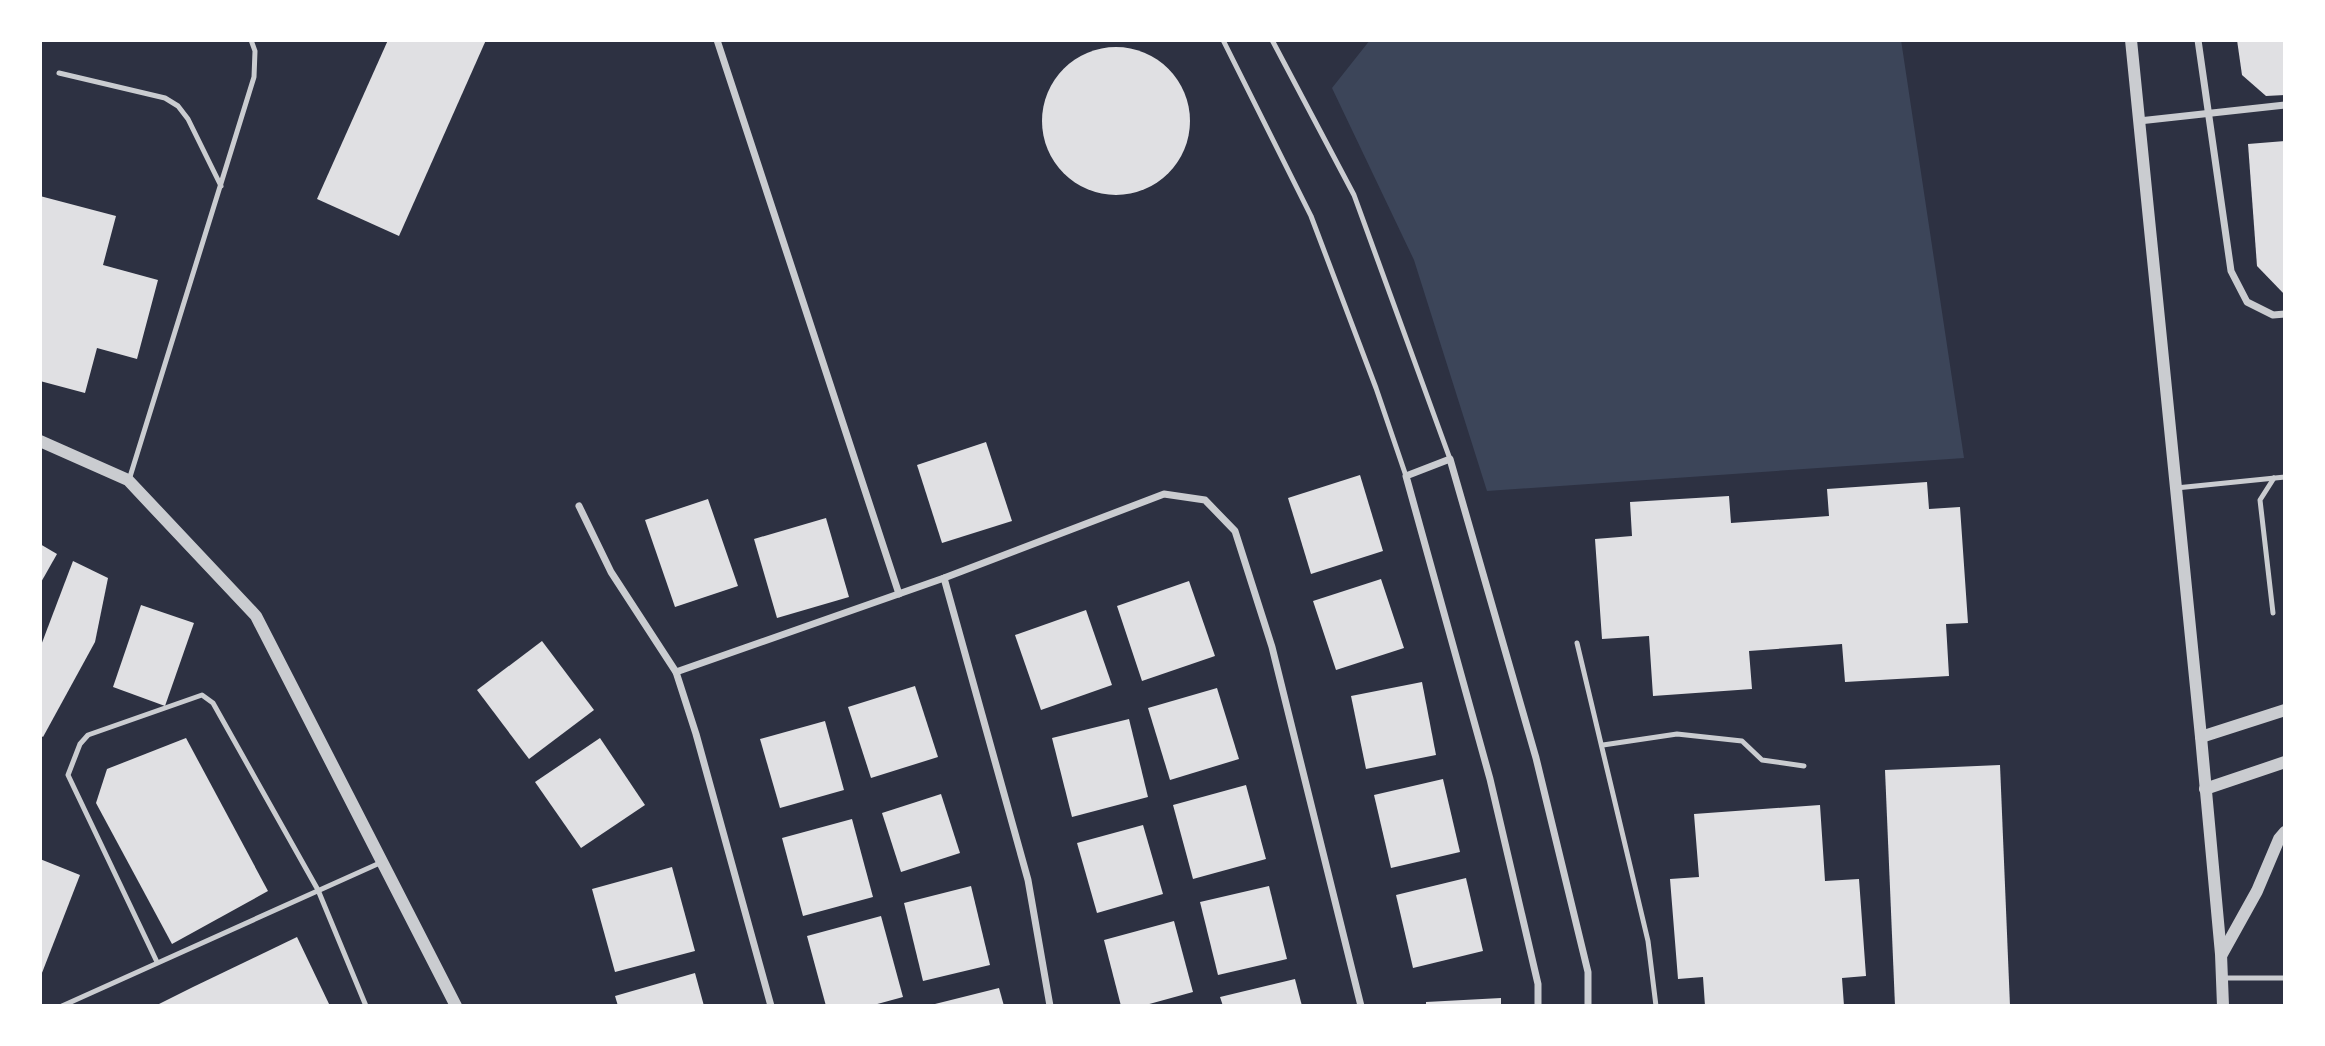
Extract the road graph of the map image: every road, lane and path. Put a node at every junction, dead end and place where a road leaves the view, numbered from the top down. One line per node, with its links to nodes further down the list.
1 (251, 40): 11 (lane)
2 (717, 40): 22 (street)
3 (1223, 40): 15 (lane)
4 (1272, 40): 14 (lane)
5 (2131, 40): 10 (street)
6 (2198, 40): 9 (street)
7 (59, 73): 11 (lane)
8 (2285, 105): 9 (street)
9 (2208, 113): 10 (street); 12 (street)
10 (2139, 121): 19 (street)
11 (221, 186): 18 (lane)
12 (2285, 314)
13 (40, 441): 18 (street)
14 (1450, 459): 15 (street); 46 (street)
15 (1405, 476): 45 (street)
16 (2285, 477): 17 (lane)
17 (2274, 478): 19 (lane); 23 (lane)
18 (128, 480): 33 (street)
19 (2176, 488): 27 (street)
20 (579, 506): 25 (street)
21 (944, 578): 22 (street); 43 (street); 44 (street)
22 (899, 594): 25 (street)
23 (2273, 613)
24 (1577, 643): 28 (lane)
25 (676, 672): 42 (street)
26 (2285, 710): 27 (street)
27 (2201, 737): 31 (street)
28 (1603, 745): 30 (lane); 47 (lane)
29 (2285, 762): 31 (street)
30 (1804, 766)
31 (2205, 789): 35 (street)
32 (2285, 832): 35 (street)
33 (383, 861): 34 (lane); 41 (street)
34 (318, 890): 36 (lane); 36 (lane); 40 (lane)
35 (2221, 954): 37 (street)
36 (158, 962): 39 (lane)
37 (2223, 978): 38 (lane); 48 (street)
38 (2285, 978)
39 (62, 1006)
40 (366, 1006)
41 (456, 1006)
42 (771, 1006)
43 (1050, 1006)
44 (1361, 1006)
45 (1538, 1006)
46 (1588, 1006)
47 (1656, 1006)
48 (2223, 1006)

